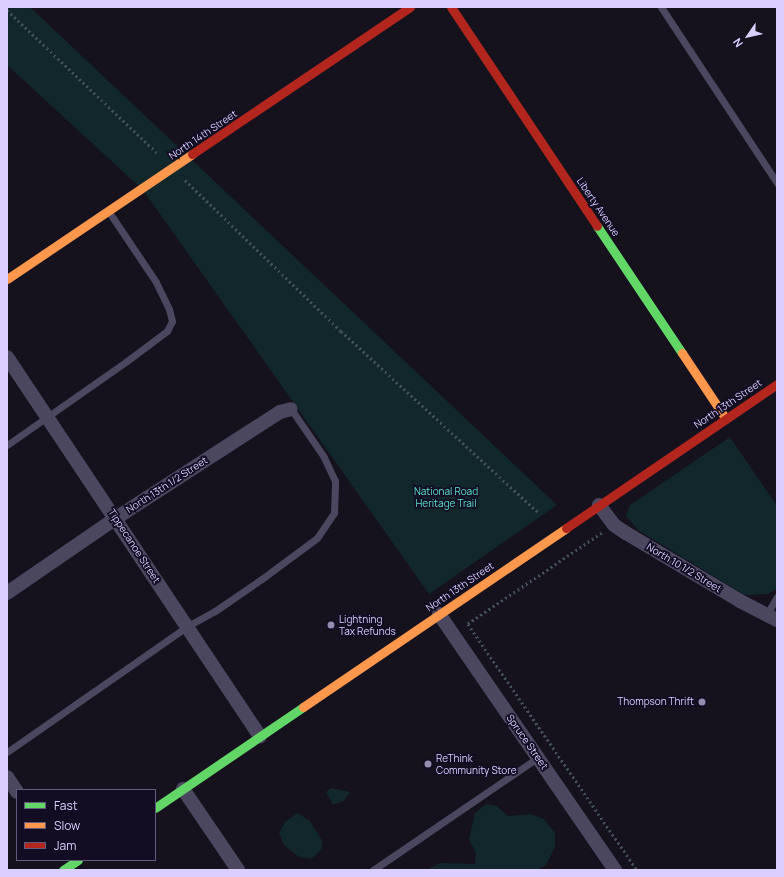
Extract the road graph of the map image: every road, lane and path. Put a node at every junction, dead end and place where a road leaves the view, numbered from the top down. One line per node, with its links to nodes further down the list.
1 (410, 7): 8 (street, North 14th Street)
2 (451, 7): 14 (street, Liberty Avenue)
3 (661, 7): 6 (lane)
4 (7, 10): 5 (path)
5 (157, 153)
6 (777, 183)
7 (192, 187): 17 (path)
8 (109, 212): 9 (street, North 14th Street); 13 (lane)
9 (7, 279)
10 (7, 357): 13 (street, Tippecanoe Street)
11 (777, 384): 14 (street, North 13th Street)
12 (291, 409): 18 (street, North 13th 1/2 Street); 24 (lane)
13 (48, 417): 15 (lane); 18 (street, Tippecanoe Street)
14 (726, 418): 16 (street, North 13th Street)
15 (7, 445)
16 (599, 505): 19 (street, North 10 1/2 Street); 22 (street, North 13th Street)
17 (539, 513)
18 (116, 518): 20 (street, North 13th 1/2 Street); 24 (street, Tippecanoe Street)
19 (614, 525): 23 (street, North 10 1/2 Street); 35 (path)
20 (7, 593)
21 (777, 597): 23 (lane)
22 (439, 614): 25 (street, North 13th Street); 27 (street, Spruce Street)
23 (772, 617)
24 (186, 627): 25 (street, Tippecanoe Street); 26 (lane)
25 (260, 736): 29 (street, North 13th Street)
26 (7, 752)
27 (537, 758): 33 (lane); 34 (street, Spruce Street)
28 (7, 777): 30 (street)
29 (183, 789): 31 (street, North 13th Street); 32 (street)
30 (16, 790)
31 (156, 807)
32 (238, 870)
33 (373, 870)
34 (614, 870)
35 (637, 870)

